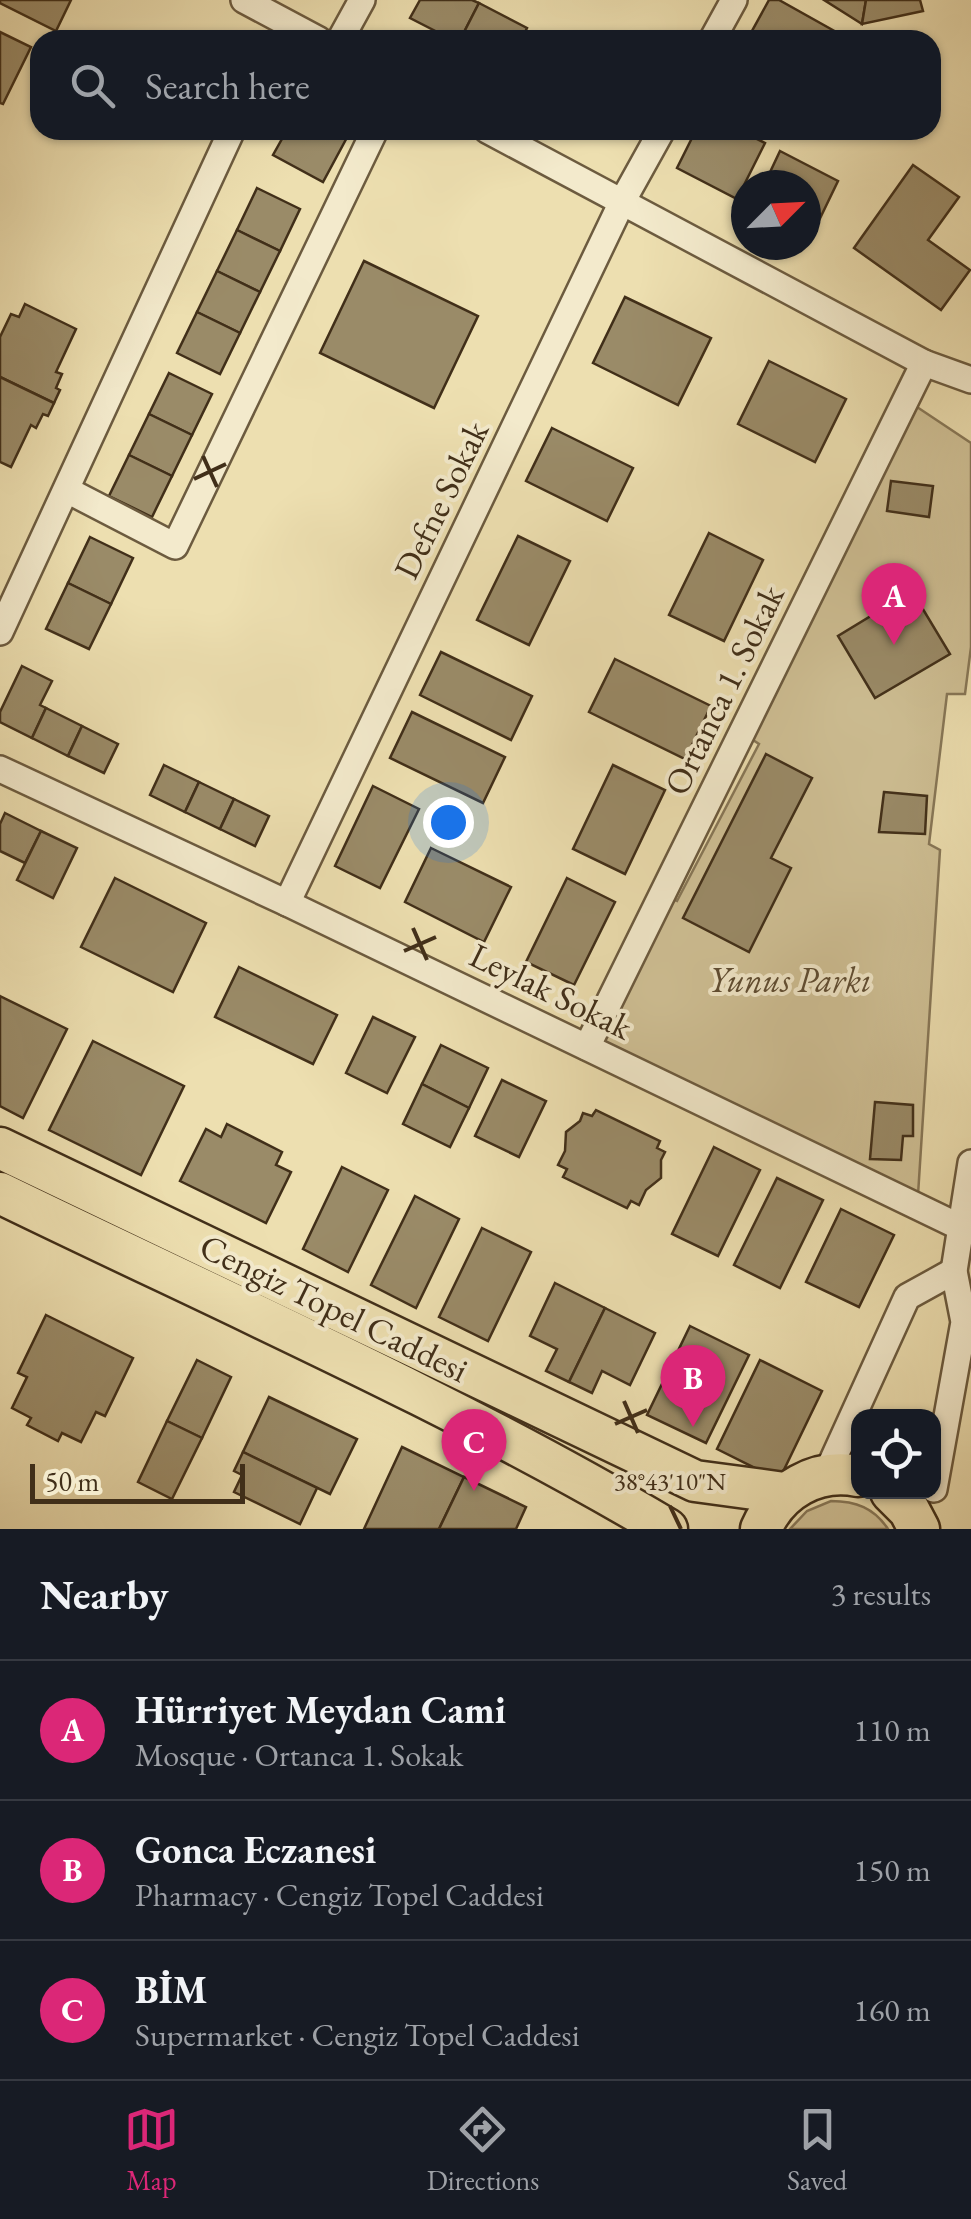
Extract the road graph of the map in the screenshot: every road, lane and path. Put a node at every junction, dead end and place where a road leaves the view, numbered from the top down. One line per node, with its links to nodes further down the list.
1 (244, 0): 4 (street)
2 (362, 0): 5 (street)
3 (734, 0): 6 (street)
4 (278, 30)
5 (346, 30)
6 (718, 30)
7 (227, 140): 14 (street)
8 (369, 140): 14 (street)
9 (506, 140): 11 (street)
10 (656, 140): 11 (street, Defne Sokak)
11 (622, 202): 12 (street); 17 (street, Defne Sokak)
12 (924, 364): 13 (street); 18 (street, Ortanca 1. Sokak)
13 (971, 380)
14 (67, 490): 15 (street)
15 (0, 632)
16 (0, 769): 17 (street, Leylak Sokak)
17 (286, 903): 18 (street, Leylak Sokak)
18 (587, 1047): 22 (street, Leylak Sokak)
19 (0, 1148): 25 (main road, Cengiz Topel Caddesi)
20 (970, 1177): 22 (street)
21 (0, 1193): 28 (main road, Cengiz Topel Caddesi)
22 (962, 1228): 23 (street)
23 (954, 1271): 24 (street); 27 (street)
24 (842, 1475): 25 (main road)
25 (784, 1493): 29 (main road)
26 (898, 1499): 27 (main road)
27 (926, 1509)
28 (667, 1529)
29 (761, 1529)

